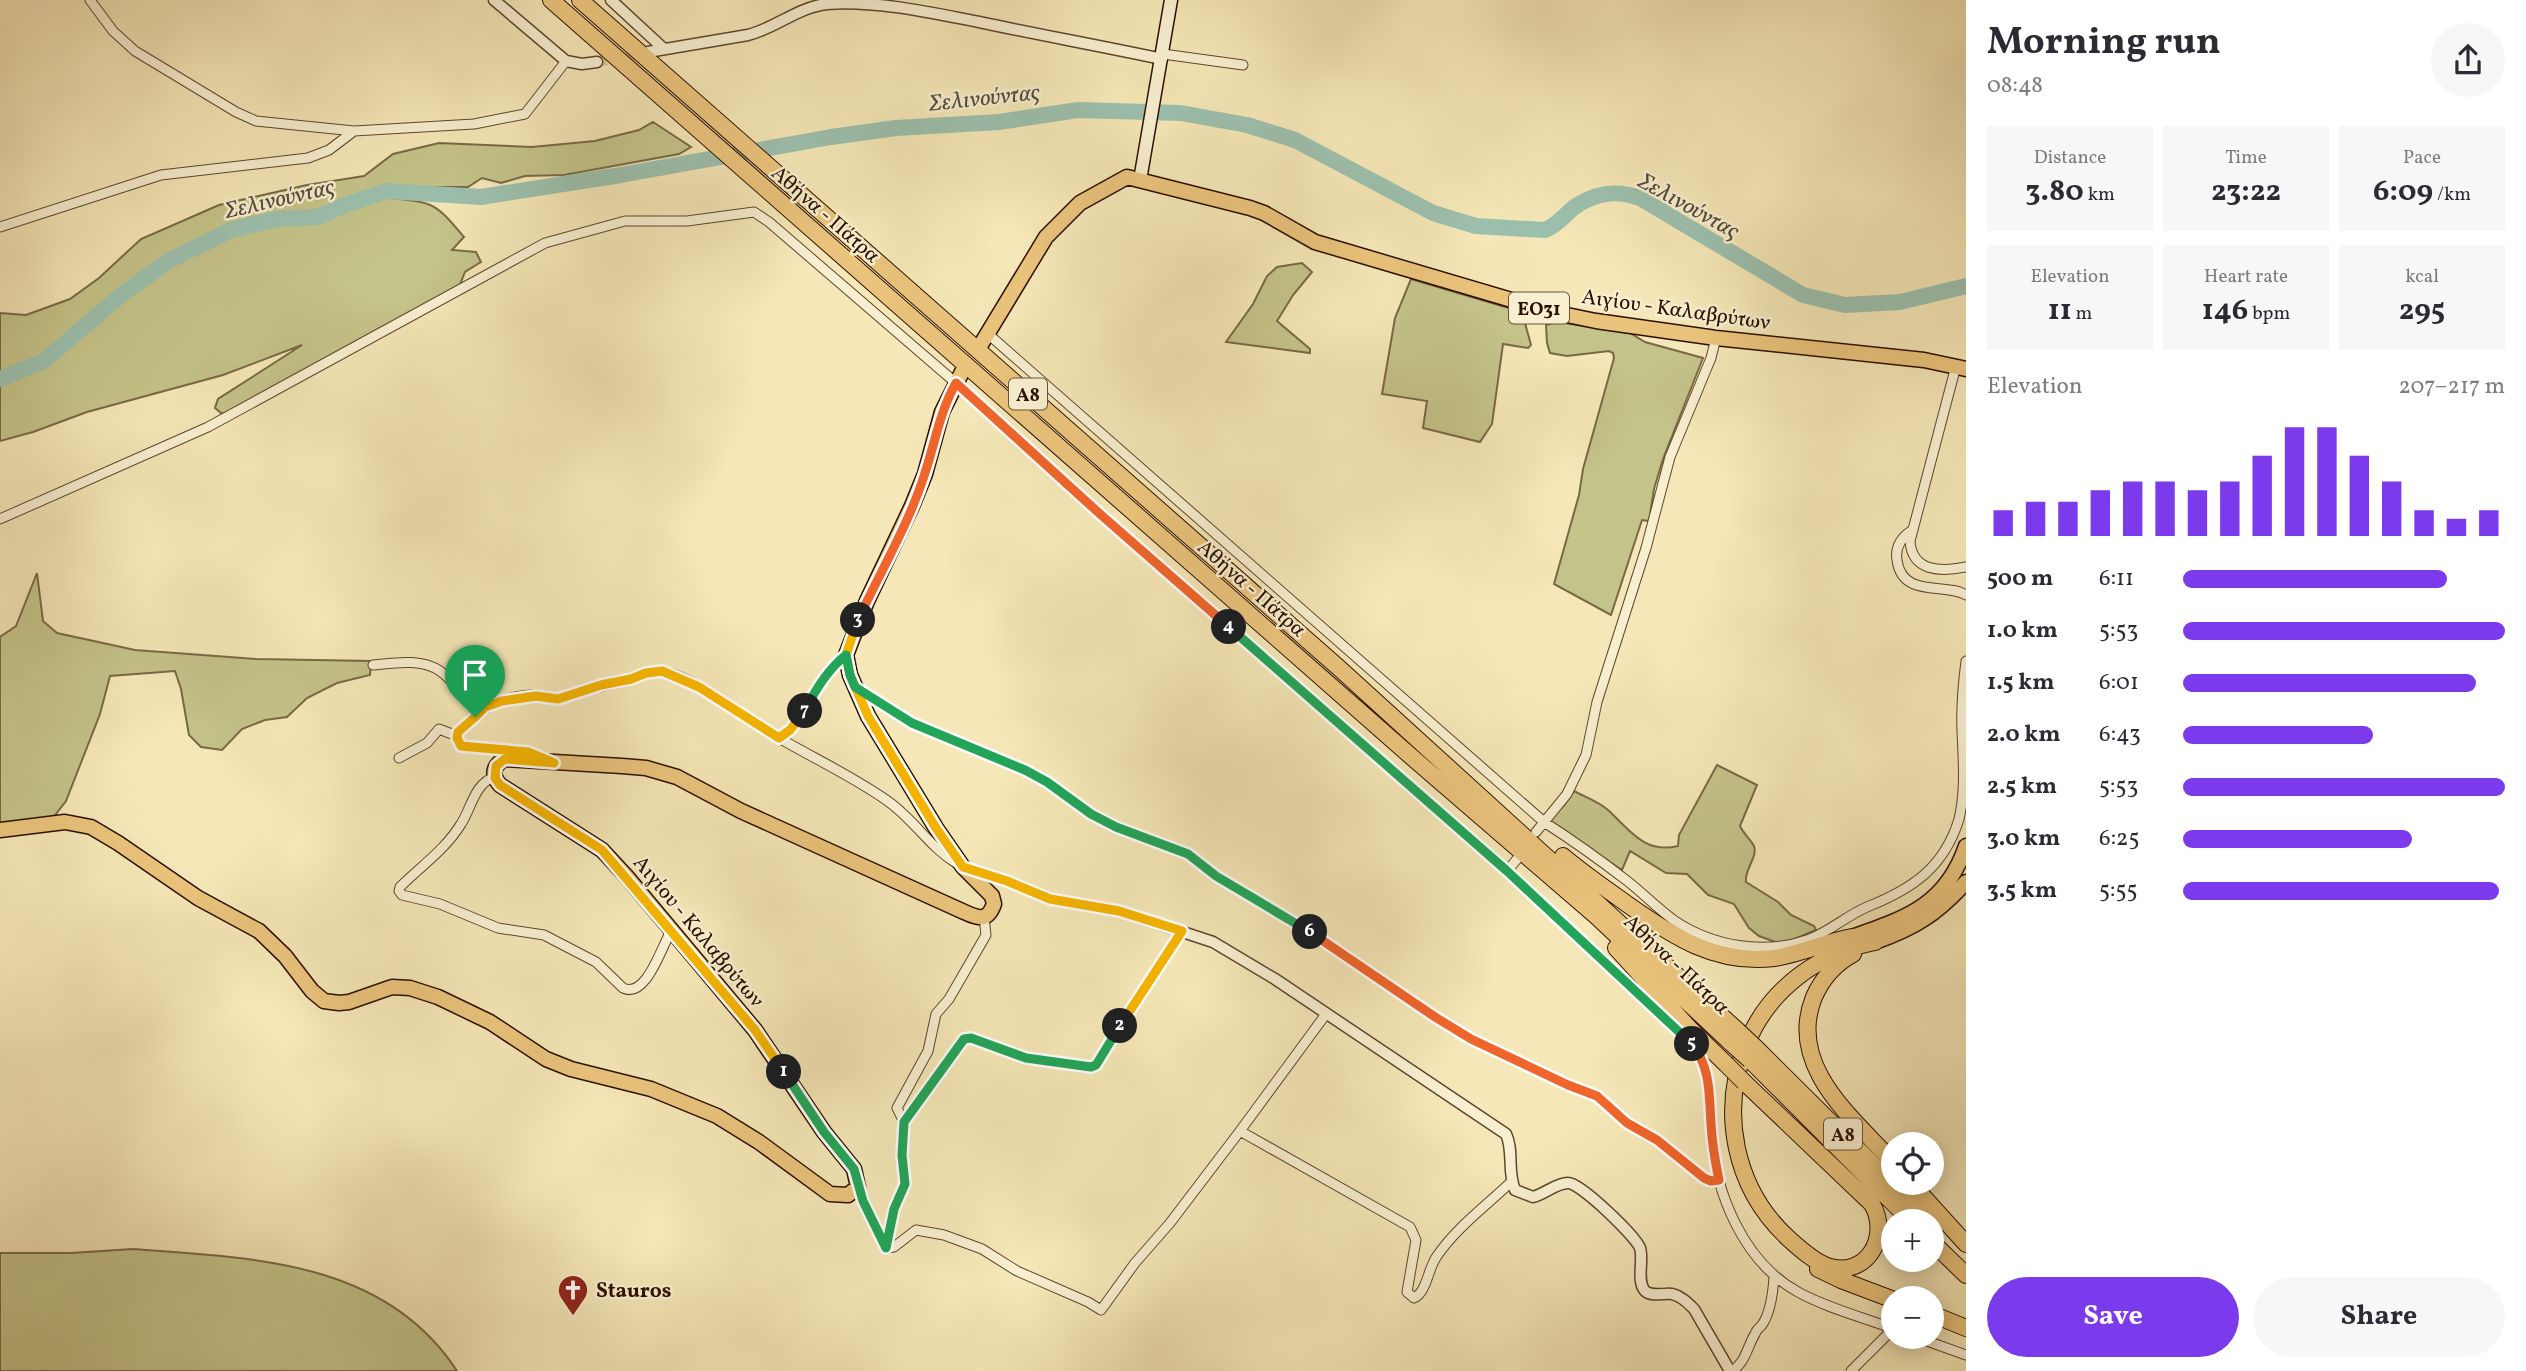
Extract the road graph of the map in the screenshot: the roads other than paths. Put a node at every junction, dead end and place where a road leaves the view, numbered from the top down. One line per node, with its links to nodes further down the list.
1 (90, 0): 13 (street)
2 (494, 0): 10 (street)
3 (551, 0): 47 (highway, Αθήνα - Πάτρα / Α8)
4 (580, 0): 38 (highway, Αθήνα - Πάτρα / Α8)
5 (611, 0): 7 (street)
6 (1171, 0): 9 (main road)
7 (664, 48): 8 (street); 9 (street)
8 (648, 52)
9 (1163, 56): 12 (street); 14 (main road)
10 (566, 61): 11 (street); 13 (street)
11 (597, 62)
12 (1243, 65)
13 (354, 131): 15 (street)
14 (1140, 180): 16 (main road, Αιγίου - Καλαβρύτων / ΕΟ31); 17 (main road, Αιγίου - Καλαβρύτων / ΕΟ31)
15 (0, 227)
16 (1716, 338): 18 (main road, Αιγίου - Καλαβρύτων / ΕΟ31); 39 (street)
17 (984, 340): 22 (street)
18 (1961, 368): 21 (street)
19 (959, 378): 20 (street); 27 (street); 28 (main road)
20 (0, 519)
21 (1911, 531): 23 (street); 25 (street)
22 (1254, 567): 24 (street); 39 (street)
23 (1966, 567)
24 (1247, 582)
25 (1966, 595)
26 (1235, 614): 27 (street)
27 (1229, 627): 45 (street)
28 (846, 655): 31 (main road); 34 (street)
29 (1966, 661): 39 (street)
30 (373, 665): 32 (street)
31 (855, 687): 44 (main road); 59 (street)
32 (479, 712): 33 (street); 34 (street)
33 (457, 736): 35 (street); 36 (street)
34 (779, 738): 44 (street)
35 (400, 758)
36 (554, 763): 37 (main road); 48 (main road)
37 (495, 778): 49 (main road, Αιγίου - Καλαβρύτων); 49 (street)
38 (1500, 813): 51 (highway); 54 (highway, Αθήνα - Πάτρα / Α8)
39 (1544, 822): 41 (street)
40 (0, 830): 61 (main road)
41 (1536, 832)
42 (1966, 846): 51 (main road)
43 (1518, 858): 45 (street)
44 (963, 867): 48 (main road); 50 (street)
45 (1507, 871): 59 (street)
46 (1966, 882): 52 (main road)
47 (1596, 916): 52 (highway, bridge); 54 (highway, Αθήνα - Πάτρα / Α8)
48 (984, 917): 56 (street)
49 (671, 931): 61 (main road, Αιγίου - Καλαβρύτων)
50 (1182, 931): 53 (street); 56 (street)
51 (1852, 937): 72 (highway)
52 (1875, 942): 58 (highway)
53 (1326, 1014): 57 (street); 60 (street)
54 (1734, 1037): 55 (highway, Αθήνα - Πάτρα / Α8, bridge)
55 (1753, 1054): 63 (highway, Αθήνα - Πάτρα / Α8); 64 (highway, Αθήνα - Πάτρα / Α8)
56 (904, 1122): 67 (street)
57 (1240, 1131): 60 (street); 67 (street)
58 (1881, 1148)
59 (1719, 1180): 71 (street)
60 (1511, 1182): 79 (street)
61 (858, 1187): 67 (street)
62 (1923, 1195): 66 (highway)
63 (1900, 1209)
64 (1917, 1209)
65 (1944, 1235): 69 (highway, Αθήνα - Πάτρα / Α8)
66 (1966, 1244)
67 (886, 1248)
68 (1944, 1253): 70 (highway)
69 (1966, 1256)
70 (1966, 1275)
71 (1774, 1277): 74 (street); 79 (street)
72 (1881, 1295)
73 (1944, 1319): 75 (highway)
74 (1881, 1324)
75 (1966, 1328)
76 (1881, 1341): 80 (street)
77 (1944, 1347): 78 (street)
78 (1966, 1355)
79 (1731, 1371)
80 (1851, 1371)

